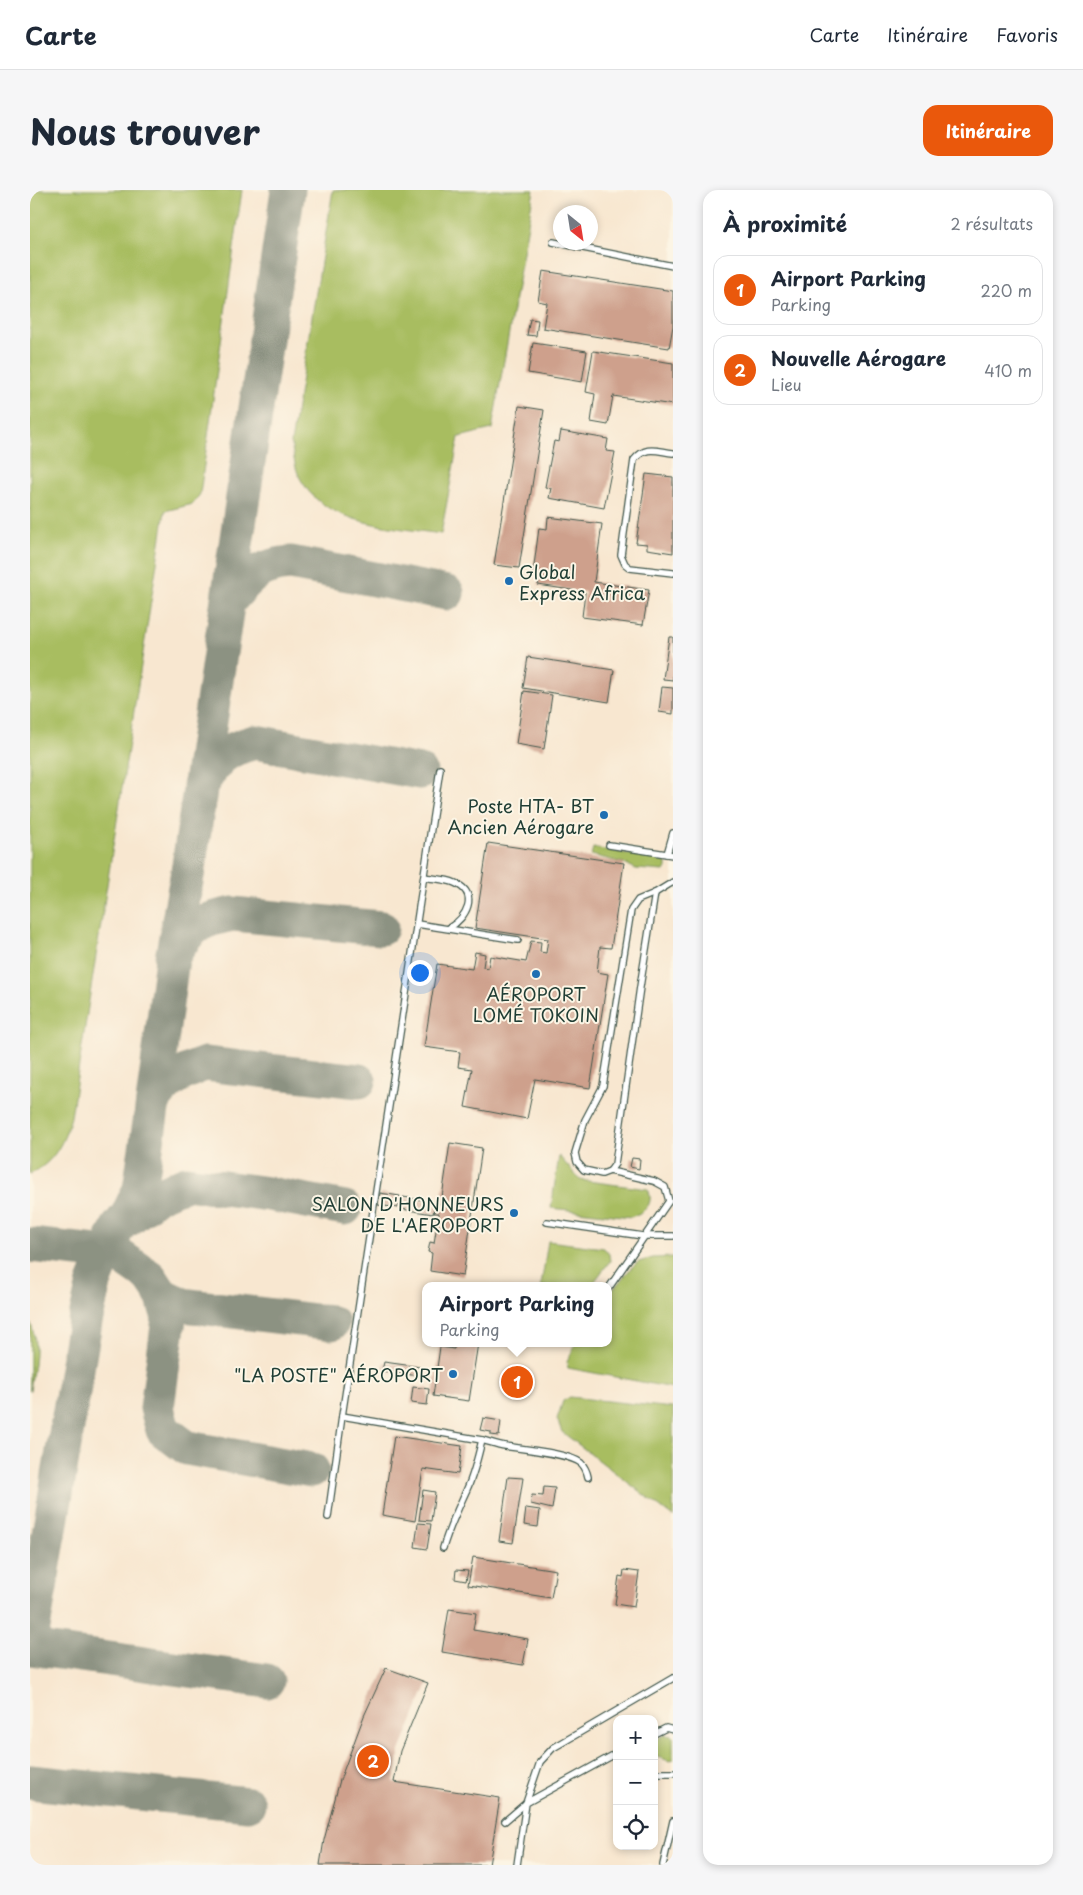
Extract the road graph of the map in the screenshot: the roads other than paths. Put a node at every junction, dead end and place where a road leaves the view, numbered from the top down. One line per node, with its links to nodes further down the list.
1 (593, 250): 2 (lane)
2 (673, 266)
3 (673, 453): 4 (lane)
4 (673, 573)
5 (440, 769): 9 (lane)
6 (673, 833): 8 (lane)
7 (609, 845): 8 (lane)
8 (670, 855)
9 (424, 877): 12 (lane); 13 (lane)
10 (673, 882): 11 (lane)
11 (655, 893): 15 (lane); 15 (lane)
12 (417, 924): 13 (lane); 20 (lane)
13 (449, 928): 14 (lane)
14 (518, 940)
15 (610, 1171): 17 (lane)
16 (547, 1222): 17 (lane)
17 (643, 1236): 18 (lane); 19 (lane)
18 (673, 1236)
19 (612, 1284)
20 (342, 1416): 21 (lane); 23 (lane)
21 (482, 1440): 22 (lane); 24 (lane)
22 (588, 1477)
23 (328, 1517)
24 (443, 1548)
25 (673, 1678): 31 (lane)
26 (673, 1730): 27 (lane)
27 (658, 1732)
28 (613, 1755): 31 (lane)
29 (658, 1773): 30 (lane)
30 (673, 1773)
31 (526, 1803): 32 (lane); 34 (lane)
32 (505, 1821)
33 (673, 1822): 35 (lane)
34 (517, 1865)
35 (663, 1865)

